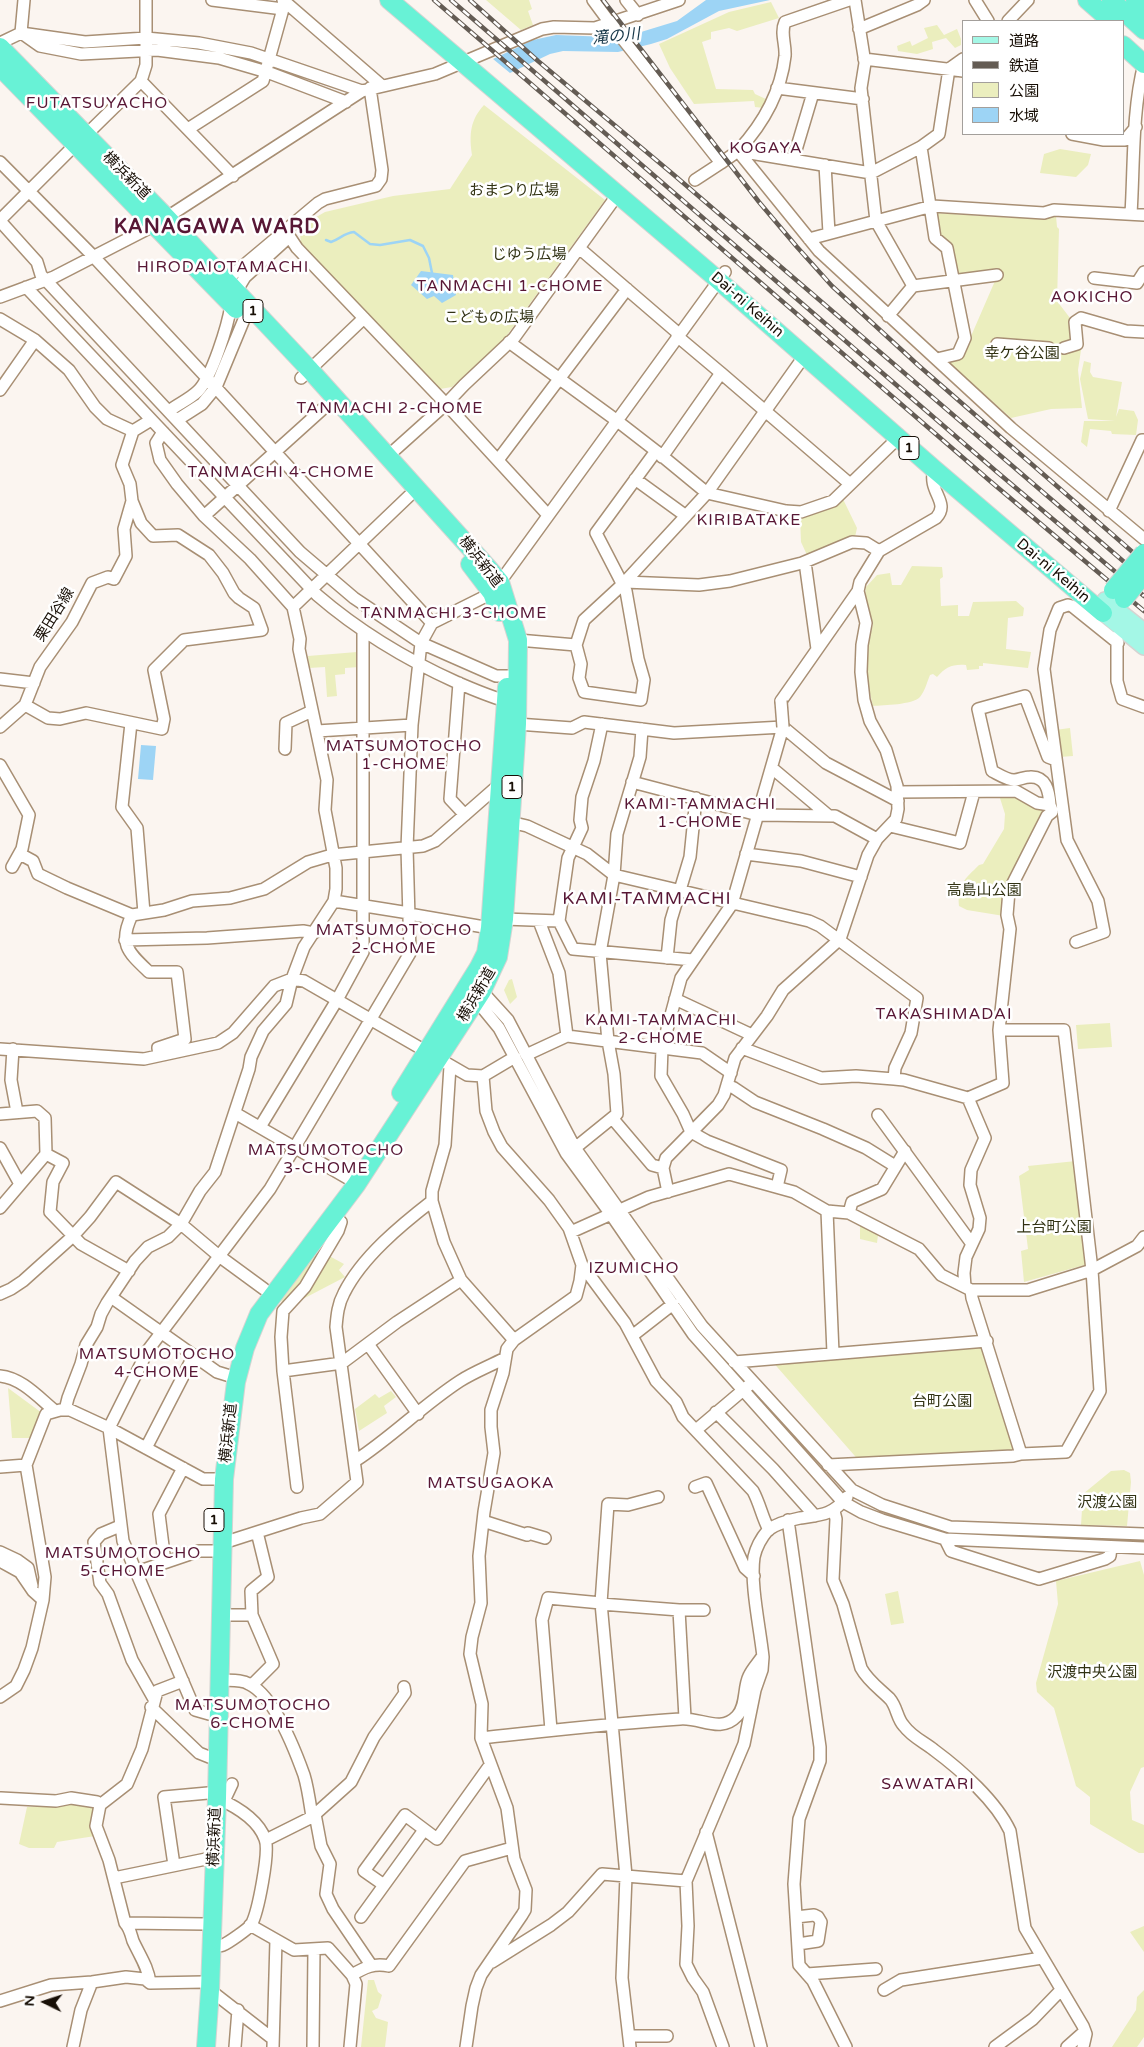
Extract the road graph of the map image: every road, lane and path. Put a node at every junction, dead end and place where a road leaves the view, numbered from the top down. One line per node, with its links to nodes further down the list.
1 (24, 0): 29 (street)
2 (146, 0): 31 (street)
3 (212, 0): 18 (street)
4 (389, 0): 38 (highway, Dai-ni Keihin / 1)
5 (406, 0): 38 (highway, Dai-ni Keihin / 1)
6 (592, 0): 26 (street)
7 (626, 0): 20 (street)
8 (679, 0): 20 (street)
9 (849, 0): 47 (street)
10 (855, 0): 27 (street)
11 (924, 0): 27 (street)
12 (975, 0): 21 (street)
13 (1028, 0): 22 (street)
14 (1111, 0): 28 (highway)
15 (1122, 0): 25 (highway)
16 (1135, 0): 19 (highway)
17 (1082, 1): 23 (highway); 24 (highway)
18 (285, 3): 37 (street); 46 (street)
19 (1144, 9)
20 (638, 14): 26 (street)
21 (987, 20)
22 (1009, 20)
23 (1096, 20)
24 (1110, 20)
25 (1144, 22)
26 (610, 23): 38 (street); 59 (street)
27 (860, 29): 36 (street)
28 (1144, 30)
29 (21, 33): 31 (street); 32 (street); 34 (street)
30 (1124, 33): 35 (highway)
31 (146, 38): 34 (street); 37 (street)
32 (0, 45): 54 (highway, 横浜新道 / 1)
33 (1124, 46): 40 (highway)
34 (146, 50): 44 (street); 45 (street)
35 (1144, 51)
36 (864, 59): 42 (street); 49 (street)
37 (270, 60): 44 (street); 46 (street)
38 (468, 60): 46 (street); 65 (highway, Dai-ni Keihin / 1); 79 (highway, Dai-ni Keihin / 1)
39 (962, 60): 42 (street)
40 (1144, 64): 51 (street)
41 (0, 67): 54 (highway, 横浜新道 / 1)
42 (949, 69): 43 (street); 55 (street)
43 (962, 71)
44 (267, 72): 50 (street); 52 (street)
45 (141, 82): 52 (street); 54 (street)
46 (371, 88): 50 (street); 73 (street)
47 (777, 88): 48 (street); 56 (street)
48 (813, 93): 49 (street); 57 (street)
49 (863, 98): 61 (street)
50 (346, 102): 62 (street)
51 (1136, 127): 53 (street); 67 (street)
52 (188, 129): 62 (street)
53 (1077, 135)
54 (81, 140): 64 (street); 70 (highway, 横浜新道 / 1)
55 (921, 147): 61 (street); 66 (street)
56 (738, 151): 57 (street); 59 (street); 74 (street)
57 (794, 160): 60 (street)
58 (0, 162): 64 (street)
59 (721, 163): 63 (street)
60 (825, 165): 61 (street); 72 (street)
61 (871, 173): 71 (street)
62 (233, 176): 70 (street)
63 (695, 180)
64 (28, 191): 69 (street); 76 (street)
65 (618, 194): 75 (street); 79 (highway, Dai-ni Keihin / 1)
66 (931, 207): 67 (street); 71 (street); 82 (street)
67 (1131, 214): 68 (street)
68 (1144, 215)
69 (0, 220): 81 (street)
70 (161, 221): 76 (street); 86 (highway, 横浜新道 / 1); 86 (highway, 横浜新道 / 1)
71 (876, 221): 72 (street); 83 (street)
72 (830, 233): 74 (street)
73 (287, 234): 86 (street); 90 (street)
74 (808, 239): 88 (street)
75 (578, 248): 85 (street); 95 (street)
76 (93, 256): 81 (street); 103 (street)
77 (1144, 272): 80 (street)
78 (997, 275): 82 (street)
79 (721, 276): 93 (street); 99 (highway, Dai-ni Keihin / 1); 147 (highway, Dai-ni Keihin / 1)
80 (1094, 278)
81 (46, 280): 84 (street); 107 (street)
82 (954, 280): 83 (street); 100 (street)
83 (913, 286): 88 (street)
84 (26, 287): 87 (street); 110 (street)
85 (627, 290): 93 (street); 104 (street)
86 (231, 293): 89 (highway, 横浜新道 / 1); 102 (highway, 横浜新道 / 1); 103 (street)
87 (0, 296)
88 (888, 316): 100 (street)
89 (245, 317): 102 (highway, 横浜新道 / 1); 105 (street)
90 (364, 318): 102 (street); 108 (street)
91 (0, 319): 94 (street)
92 (1144, 332): 98 (street)
93 (678, 335): 101 (street); 115 (street)
94 (36, 340): 106 (street); 116 (street)
95 (509, 342): 104 (street); 108 (street)
96 (997, 344): 97 (street)
97 (1049, 348)
98 (1064, 348)
99 (805, 355): 112 (street); 118 (highway, Dai-ni Keihin / 1)
100 (937, 359): 132 (street)
101 (721, 373): 112 (street); 121 (street)
102 (306, 374): 109 (highway, 横浜新道 / 1); 122 (highway, 横浜新道 / 1)
103 (207, 378): 105 (street); 111 (street)
104 (559, 380): 115 (street); 123 (street)
105 (216, 387): 114 (street); 120 (street)
106 (0, 390)
107 (155, 396): 110 (street); 111 (street)
108 (446, 404): 122 (street); 123 (street)
109 (326, 406): 120 (street); 129 (highway, 横浜新道 / 1)
110 (140, 408): 113 (street)
111 (169, 411): 114 (street)
112 (765, 411): 126 (street); 128 (street)
113 (151, 420): 116 (street); 117 (street)
114 (177, 420): 127 (street)
115 (616, 420): 121 (street); 133 (street)
116 (133, 431): 131 (street, 栗田谷線)
117 (163, 432): 130 (street); 134 (street)
118 (898, 438): 124 (highway, Dai-ni Keihin / 1); 126 (street)
119 (1144, 440): 132 (street)
120 (276, 452): 127 (street); 137 (street)
121 (659, 454): 125 (street); 128 (street)
122 (388, 456): 144 (highway, 横浜新道 / 1)
123 (498, 460): 133 (street)
124 (934, 469): 138 (street); 147 (highway, Dai-ni Keihin / 1)
125 (635, 480): 135 (street); 143 (street)
126 (850, 484): 128 (street)
127 (239, 486): 130 (street); 142 (street)
128 (707, 493): 135 (street)
129 (409, 496): 137 (street); 144 (highway, 横浜新道 / 1)
130 (225, 498): 134 (street); 145 (street)
131 (132, 500): 161 (street, 栗田谷線); 167 (street)
132 (1109, 510): 136 (street)
133 (548, 515): 144 (street)
134 (204, 516): 148 (street)
135 (686, 516): 143 (street)
136 (1144, 539)
137 (360, 544): 142 (street); 149 (street)
138 (879, 551): 140 (street); 146 (street)
139 (1144, 553): 147 (highway, bridge)
140 (804, 562): 143 (street); 157 (street)
141 (1144, 574): 147 (highway, bridge)
142 (327, 575): 145 (street); 153 (street)
143 (624, 583): 155 (street); 155 (street)
144 (496, 587): 149 (street); 152 (highway, 横浜新道 / 1); 159 (highway, 横浜新道 / 1)
145 (312, 590): 148 (street); 150 (street)
146 (858, 591): 157 (street); 183 (street)
147 (1113, 606): 151 (main road); 154 (street); 156 (main road)
148 (294, 607): 166 (street)
149 (432, 623): 153 (street)
150 (362, 631): 158 (street); 173 (street)
151 (1144, 631)
152 (518, 640): 155 (street); 168 (highway, 横浜新道 / 1)
153 (421, 642): 158 (street); 159 (street)
154 (1118, 643): 165 (street); 177 (street)
155 (576, 645)
156 (1144, 647)
157 (817, 649): 171 (street, bridge)
158 (419, 666): 162 (street); 170 (street)
159 (508, 676): 163 (highway, 横浜新道 / 1)
160 (0, 679): 161 (street)
161 (34, 683): 164 (street, 栗田谷線)
162 (459, 683): 163 (street); 186 (street)
163 (506, 700): 181 (highway, 横浜新道 / 1)
164 (25, 705): 167 (street); 172 (street, 栗田谷線)
165 (1144, 707)
166 (312, 711): 175 (street); 176 (street)
167 (131, 723): 205 (street)
168 (517, 724): 169 (street); 189 (highway, 横浜新道 / 1)
169 (602, 724): 174 (street); 192 (street)
170 (412, 725): 173 (street); 193 (street)
171 (783, 726): 174 (street); 179 (street); 183 (street)
172 (0, 727)
173 (363, 728): 175 (street); 194 (street)
174 (642, 729): 180 (street)
175 (317, 731): 197 (street)
176 (285, 749)
177 (1056, 760): 185 (street); 185 (street)
178 (0, 764): 195 (street)
179 (772, 768): 187 (street); 188 (street)
180 (632, 782): 184 (street); 199 (street)
181 (500, 784): 186 (street); 210 (highway, 横浜新道 / 1)
182 (974, 792): 183 (street); 185 (street); 190 (street)
183 (898, 796): 190 (street)
184 (696, 798): 187 (street); 201 (street)
185 (1055, 809): 214 (street); 223 (street)
186 (464, 815): 193 (street)
187 (758, 815): 188 (street); 196 (street)
188 (829, 816): 191 (street)
189 (510, 822): 192 (street); 210 (highway, 横浜新道 / 1)
190 (890, 826): 191 (street)
191 (877, 839): 200 (street)
192 (572, 847): 199 (street); 209 (street)
193 (408, 848): 194 (street); 206 (street)
194 (364, 852): 197 (street); 204 (street)
195 (20, 854): 198 (street); 207 (street)
196 (746, 854): 200 (street); 203 (street)
197 (332, 855): 202 (street); 205 (street)
198 (12, 867)
199 (614, 875): 201 (street); 215 (street)
200 (860, 877): 212 (street)
201 (680, 891): 203 (street); 216 (street)
202 (334, 901): 204 (street); 211 (street)
203 (732, 904): 212 (street); 217 (street)
204 (363, 906): 206 (street); 221 (street)
205 (144, 913): 207 (street)
206 (409, 913): 210 (street); 222 (street)
207 (132, 915): 213 (street)
208 (539, 921): 209 (street); 210 (street); 225 (street)
209 (558, 921): 215 (street)
210 (497, 924): 219 (highway, 横浜新道 / 1)
211 (314, 933): 213 (street); 218 (street)
212 (840, 939): 224 (street); 236 (street)
213 (125, 940): 231 (street)
214 (1076, 942)
215 (600, 952): 216 (street); 226 (street)
216 (666, 958): 217 (street)
217 (693, 960): 220 (street)
218 (292, 979): 221 (street); 231 (street); 240 (street)
219 (474, 990): 232 (street); 233 (highway, 横浜新道 / 1)
220 (675, 999): 224 (street); 227 (street)
221 (337, 1000): 222 (street); 244 (street)
222 (370, 1020): 233 (street); 246 (street)
223 (999, 1030): 238 (street); 270 (street)
224 (752, 1035): 228 (street)
225 (567, 1036): 226 (street); 232 (street)
226 (608, 1041): 227 (street); 243 (street)
227 (662, 1048): 234 (street); 245 (street)
228 (742, 1048): 234 (street); 236 (street)
229 (0, 1049): 230 (street)
230 (13, 1050): 231 (street); 239 (street)
231 (159, 1056)
232 (520, 1056): 235 (street); 248 (street); 260 (street)
233 (438, 1058): 235 (street); 253 (highway, 横浜新道 / 1); 257 (street); 262 (highway, 横浜新道 / 1)
234 (730, 1073): 237 (street)
235 (483, 1076): 264 (street)
236 (894, 1080): 238 (street)
237 (727, 1085): 245 (street); 251 (street)
238 (968, 1098): 267 (street)
239 (17, 1112): 241 (street); 250 (street)
240 (235, 1112): 244 (street); 263 (street)
241 (0, 1114)
242 (878, 1115): 249 (street)
243 (612, 1119): 248 (street); 252 (street)
244 (260, 1127): 246 (street)
245 (691, 1132): 252 (street); 255 (street)
246 (295, 1147): 253 (street); 268 (street)
247 (0, 1148): 254 (street)
248 (575, 1148): 260 (street)
249 (906, 1151): 251 (street); 267 (street)
250 (46, 1154): 254 (street); 265 (street)
251 (896, 1166): 261 (street)
252 (663, 1168): 256 (street)
253 (349, 1179): 274 (highway, 横浜新道 / 1)
254 (20, 1184): 258 (street)
255 (777, 1187): 256 (street); 259 (street)
256 (668, 1192): 260 (street)
257 (432, 1200): 272 (street); 286 (street)
258 (0, 1208)
259 (827, 1211): 261 (street); 283 (street)
260 (615, 1212): 264 (street); 277 (street); 287 (street)
261 (849, 1213): 273 (street)
262 (333, 1215): 288 (street); 306 (highway, 横浜新道 / 1)
263 (181, 1224): 265 (street); 268 (street); 271 (street)
264 (571, 1232): 269 (street)
265 (72, 1237): 271 (street); 275 (street)
266 (1143, 1240): 270 (street)
267 (972, 1244): 273 (street)
268 (219, 1256): 274 (street); 278 (street)
269 (582, 1266): 279 (street); 280 (street)
270 (1092, 1270): 273 (street); 300 (street)
271 (128, 1271): 276 (street)
272 (461, 1280): 280 (street); 282 (street)
273 (968, 1288): 281 (street)
274 (264, 1289): 290 (highway, 横浜新道 / 1)
275 (0, 1294)
276 (111, 1297): 278 (street); 294 (street)
277 (673, 1304): 279 (street); 293 (street)
278 (161, 1332): 284 (street); 297 (street)
279 (632, 1336): 298 (street)
280 (514, 1340): 285 (street)
281 (987, 1341): 283 (street); 300 (street)
282 (368, 1344): 286 (street); 296 (street)
283 (833, 1353): 287 (street)
284 (194, 1355): 290 (street); 299 (street)
285 (505, 1358): 296 (street); 315 (street)
286 (342, 1362): 288 (street); 301 (street)
287 (734, 1362): 292 (street)
288 (282, 1371): 307 (street)
289 (0, 1376): 294 (street)
290 (230, 1376): 306 (highway, 横浜新道 / 1)
291 (0, 1382): 294 (street)
292 (753, 1382): 293 (street); 303 (street)
293 (743, 1390): 295 (street); 311 (street)
294 (57, 1411): 297 (street); 302 (street)
295 (716, 1412): 298 (street); 313 (street)
296 (418, 1414): 301 (street)
297 (109, 1428): 299 (street); 316 (street)
298 (696, 1430): 317 (street)
299 (146, 1448): 305 (street)
300 (1021, 1454): 303 (street)
301 (355, 1461): 318 (street)
302 (26, 1465): 304 (street); 332 (street)
303 (828, 1466): 309 (street)
304 (0, 1467)
305 (183, 1468): 306 (street); 328 (street)
306 (220, 1479): 323 (highway, 横浜新道 / 1)
307 (297, 1487)
308 (695, 1487): 330 (street)
309 (852, 1490): 311 (street); 319 (street)
310 (658, 1498): 333 (street)
311 (843, 1502): 312 (street); 321 (street)
312 (834, 1511): 313 (street); 376 (street)
313 (815, 1516): 314 (street)
314 (788, 1520): 317 (street); 368 (street)
315 (483, 1521): 320 (street); 349 (street)
316 (120, 1526): 329 (street); 344 (street)
317 (769, 1530): 330 (street)
318 (257, 1532): 323 (street); 337 (street)
319 (1144, 1534)
320 (545, 1538)
321 (945, 1540): 324 (street); 324 (street)
322 (1144, 1544): 325 (street)
323 (218, 1547): 328 (street); 336 (highway, 横浜新道 / 1); 345 (highway, 横浜新道 / 1)
324 (1111, 1547): 325 (street)
325 (1144, 1548)
326 (0, 1552): 331 (street)
327 (0, 1561): 331 (street)
328 (166, 1562): 329 (street)
329 (137, 1572): 340 (street)
330 (754, 1576): 338 (street)
331 (33, 1591): 332 (street)
332 (43, 1600): 343 (street)
333 (601, 1603): 334 (street); 347 (street); 348 (street)
334 (679, 1610): 335 (street); 346 (street)
335 (704, 1610)
336 (221, 1615): 337 (street); 339 (highway, 横浜新道 / 1)
337 (252, 1615): 341 (street)
338 (763, 1657): 346 (street); 358 (street)
339 (219, 1680): 341 (street); 345 (highway, 横浜新道 / 1)
340 (183, 1681): 344 (street); 345 (street)
341 (252, 1685): 356 (street)
342 (404, 1687): 356 (street)
343 (0, 1697)
344 (153, 1703): 350 (street); 355 (street)
345 (214, 1714): 350 (highway, 横浜新道 / 1); 353 (highway, 横浜新道 / 1)
346 (684, 1718): 347 (street)
347 (612, 1725): 348 (street); 363 (street)
348 (551, 1730): 349 (street)
349 (482, 1738): 351 (street)
350 (209, 1757): 353 (highway, 横浜新道 / 1)
351 (490, 1765): 357 (street); 360 (street)
352 (232, 1784): 353 (street)
353 (217, 1797): 359 (street); 361 (highway, 横浜新道 / 1); 362 (street); 374 (highway, 横浜新道 / 1)
354 (1, 1798): 355 (street)
355 (100, 1805): 364 (street)
356 (314, 1816): 359 (street); 377 (street)
357 (424, 1830): 366 (street); 366 (street)
358 (706, 1832): 365 (street); 401 (street)
359 (266, 1840): 371 (street)
360 (512, 1848): 377 (street); 378 (street)
361 (206, 1858): 362 (street); 370 (highway, 横浜新道 / 1)
362 (174, 1866): 364 (street)
363 (626, 1876): 365 (street); 378 (street); 391 (street)
364 (114, 1878): 369 (street)
365 (686, 1881): 400 (street)
366 (384, 1885): 367 (street)
367 (361, 1917)
368 (796, 1917): 373 (street); 373 (street)
369 (125, 1923): 370 (street); 383 (street)
370 (205, 1924): 384 (highway, 横浜新道 / 1)
371 (250, 1926): 372 (street); 374 (street)
372 (276, 1940): 375 (street); 392 (street)
373 (798, 1944): 380 (street)
374 (212, 1947): 384 (highway, 横浜新道 / 1)
375 (314, 1949): 381 (street); 397 (street)
376 (1042, 1958): 385 (street); 386 (street)
377 (371, 1965): 381 (street)
378 (489, 1965): 399 (street)
379 (876, 1968): 380 (street)
380 (807, 1974): 402 (street)
381 (352, 1975): 398 (street)
382 (92, 1982): 383 (street); 387 (street); 393 (street)
383 (150, 1983): 384 (street)
384 (207, 1986): 388 (street); 394 (highway, 横浜新道 / 1); 395 (highway, 横浜新道 / 1)
385 (884, 1990)
386 (1061, 1990): 389 (street); 403 (street)
387 (0, 2001)
388 (238, 2010): 392 (street); 396 (street)
389 (1085, 2031): 404 (street); 405 (street)
390 (667, 2036): 391 (street)
391 (629, 2042)
392 (273, 2043)
393 (74, 2047)
394 (199, 2047)
395 (206, 2047)
396 (235, 2047)
397 (313, 2047)
398 (350, 2047)
399 (466, 2047)
400 (723, 2047)
401 (761, 2047)
402 (846, 2047)
403 (995, 2047)
404 (1066, 2047)
405 (1084, 2047)

